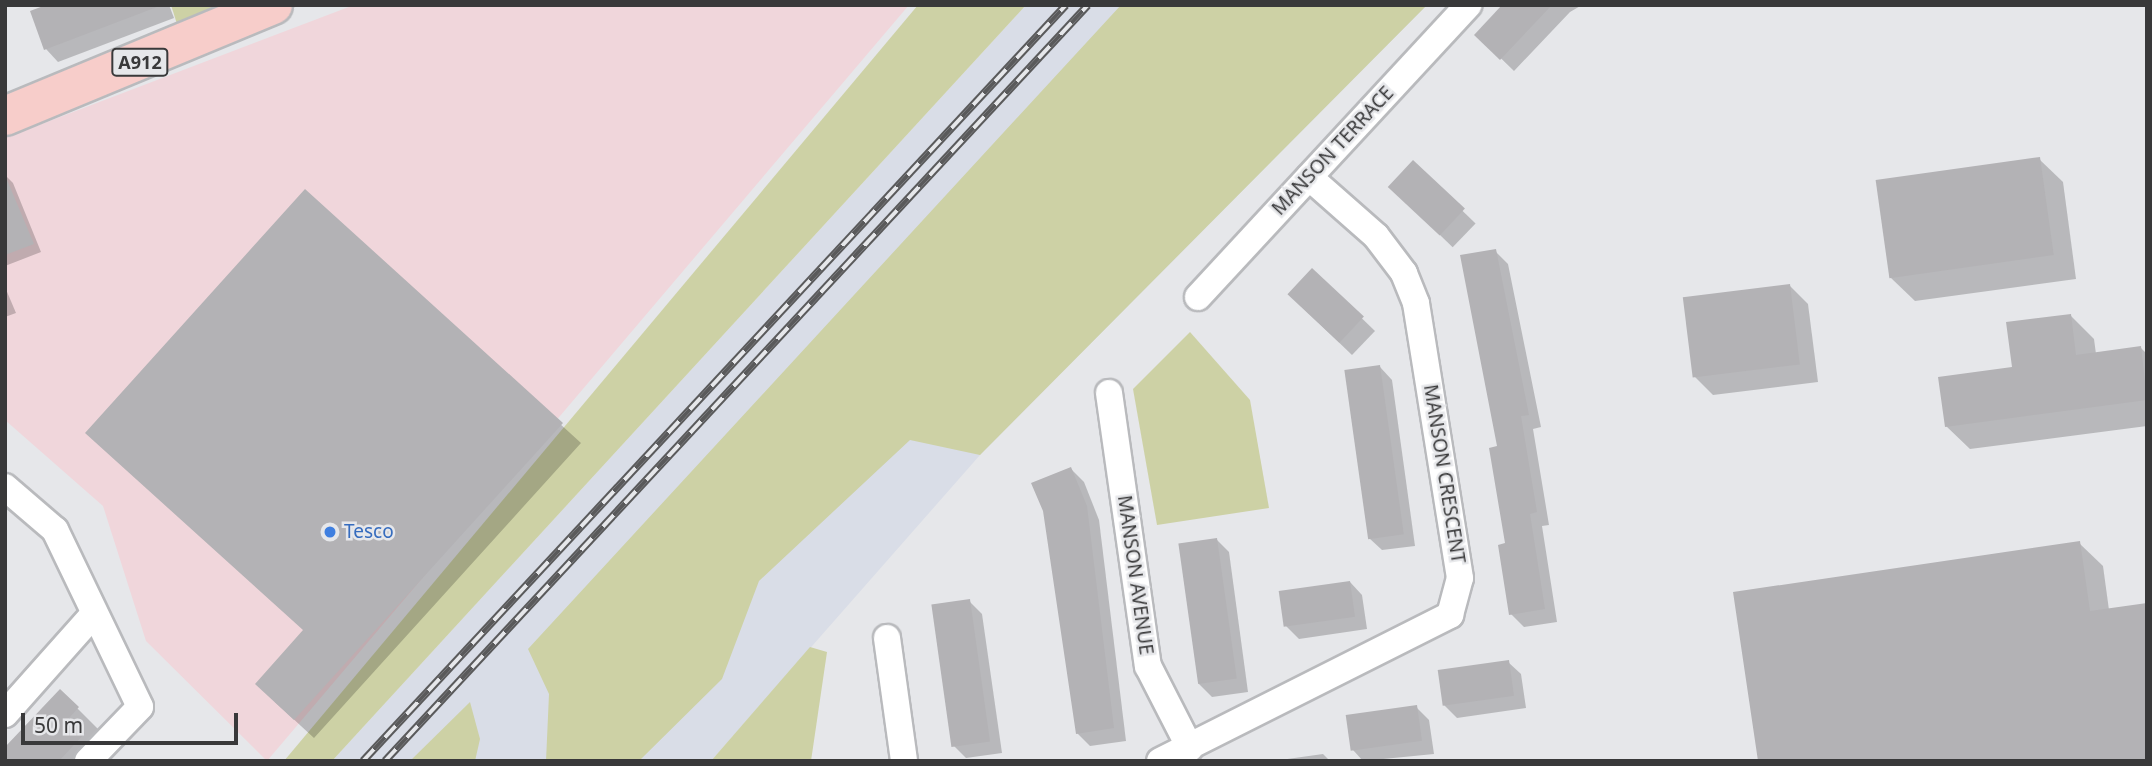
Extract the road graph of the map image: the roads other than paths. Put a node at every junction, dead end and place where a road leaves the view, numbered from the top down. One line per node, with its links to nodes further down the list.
1 (273, 5): 3 (main road, A912)
2 (1468, 5): 4 (street, MANSON TERRACE)
3 (5, 116)
4 (1309, 177): 5 (street, MANSON TERRACE); 11 (street, MANSON CRESCENT)
5 (1198, 297)
6 (1109, 393): 11 (street, MANSON AVENUE)
7 (5, 488): 8 (street)
8 (93, 615): 10 (street); 12 (street)
9 (887, 638): 13 (street)
10 (5, 714)
11 (1190, 748): 14 (street, MANSON CRESCENT)
12 (88, 761)
13 (904, 761)
14 (1160, 761)

